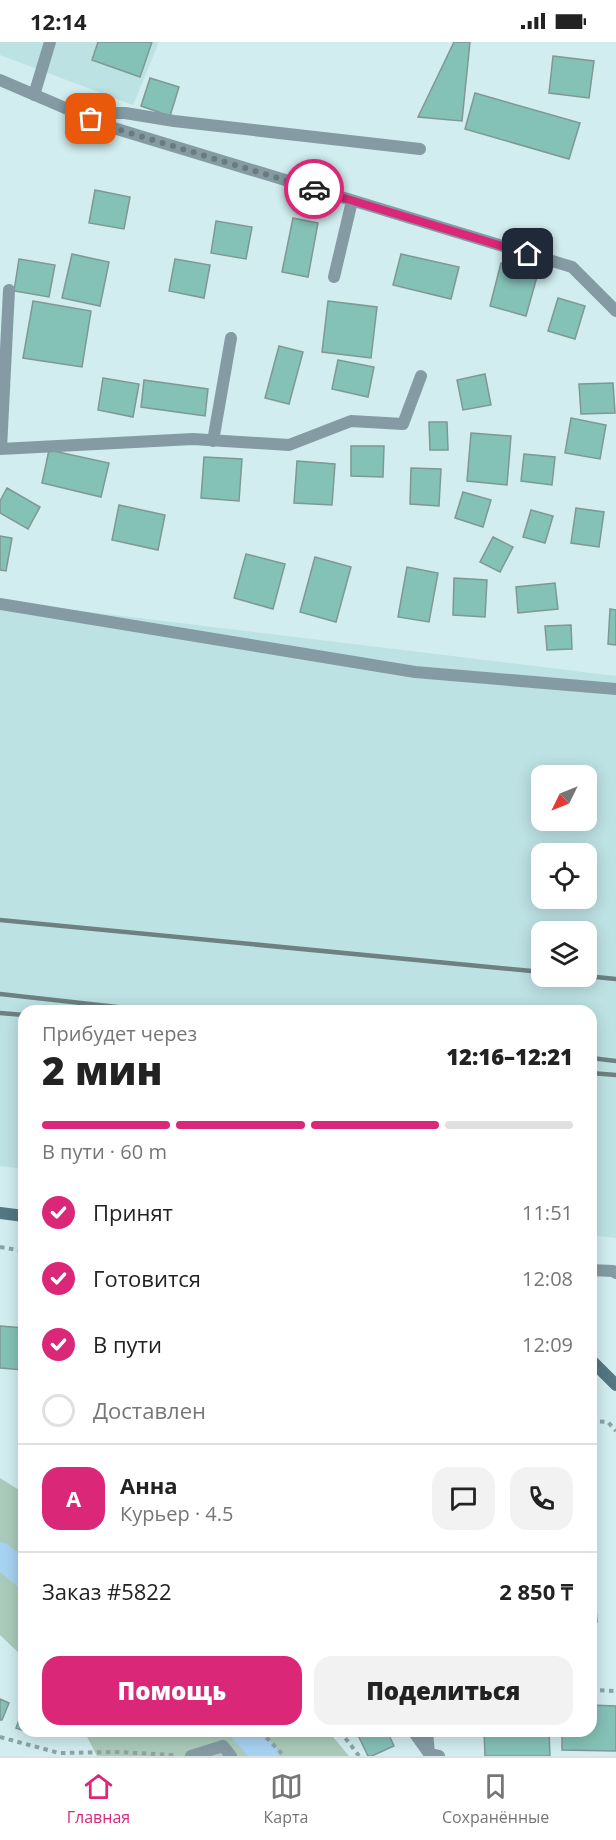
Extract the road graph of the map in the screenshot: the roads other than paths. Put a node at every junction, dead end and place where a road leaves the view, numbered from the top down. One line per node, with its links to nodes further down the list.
1 (51, 42): 3 (street)
2 (0, 80): 3 (street)
3 (34, 95): 4 (street)
4 (75, 112): 5 (street); 6 (street)
5 (420, 149)
6 (352, 201): 7 (street); 9 (street)
7 (334, 277)
8 (9, 290): 13 (street)
9 (616, 311)
10 (231, 338): 12 (street)
11 (421, 376): 12 (street)
12 (213, 441): 13 (street)
13 (0, 449)
14 (0, 604): 15 (street)
15 (616, 689)
16 (0, 1213): 17 (main road)
17 (18, 1215)
18 (597, 1270): 19 (street)
19 (616, 1273)
20 (597, 1366): 21 (main road)
21 (616, 1385)
22 (418, 1737): 24 (street)
23 (429, 1737): 24 (street)
24 (434, 1755)
25 (191, 1756): 26 (street)
26 (231, 1756)

